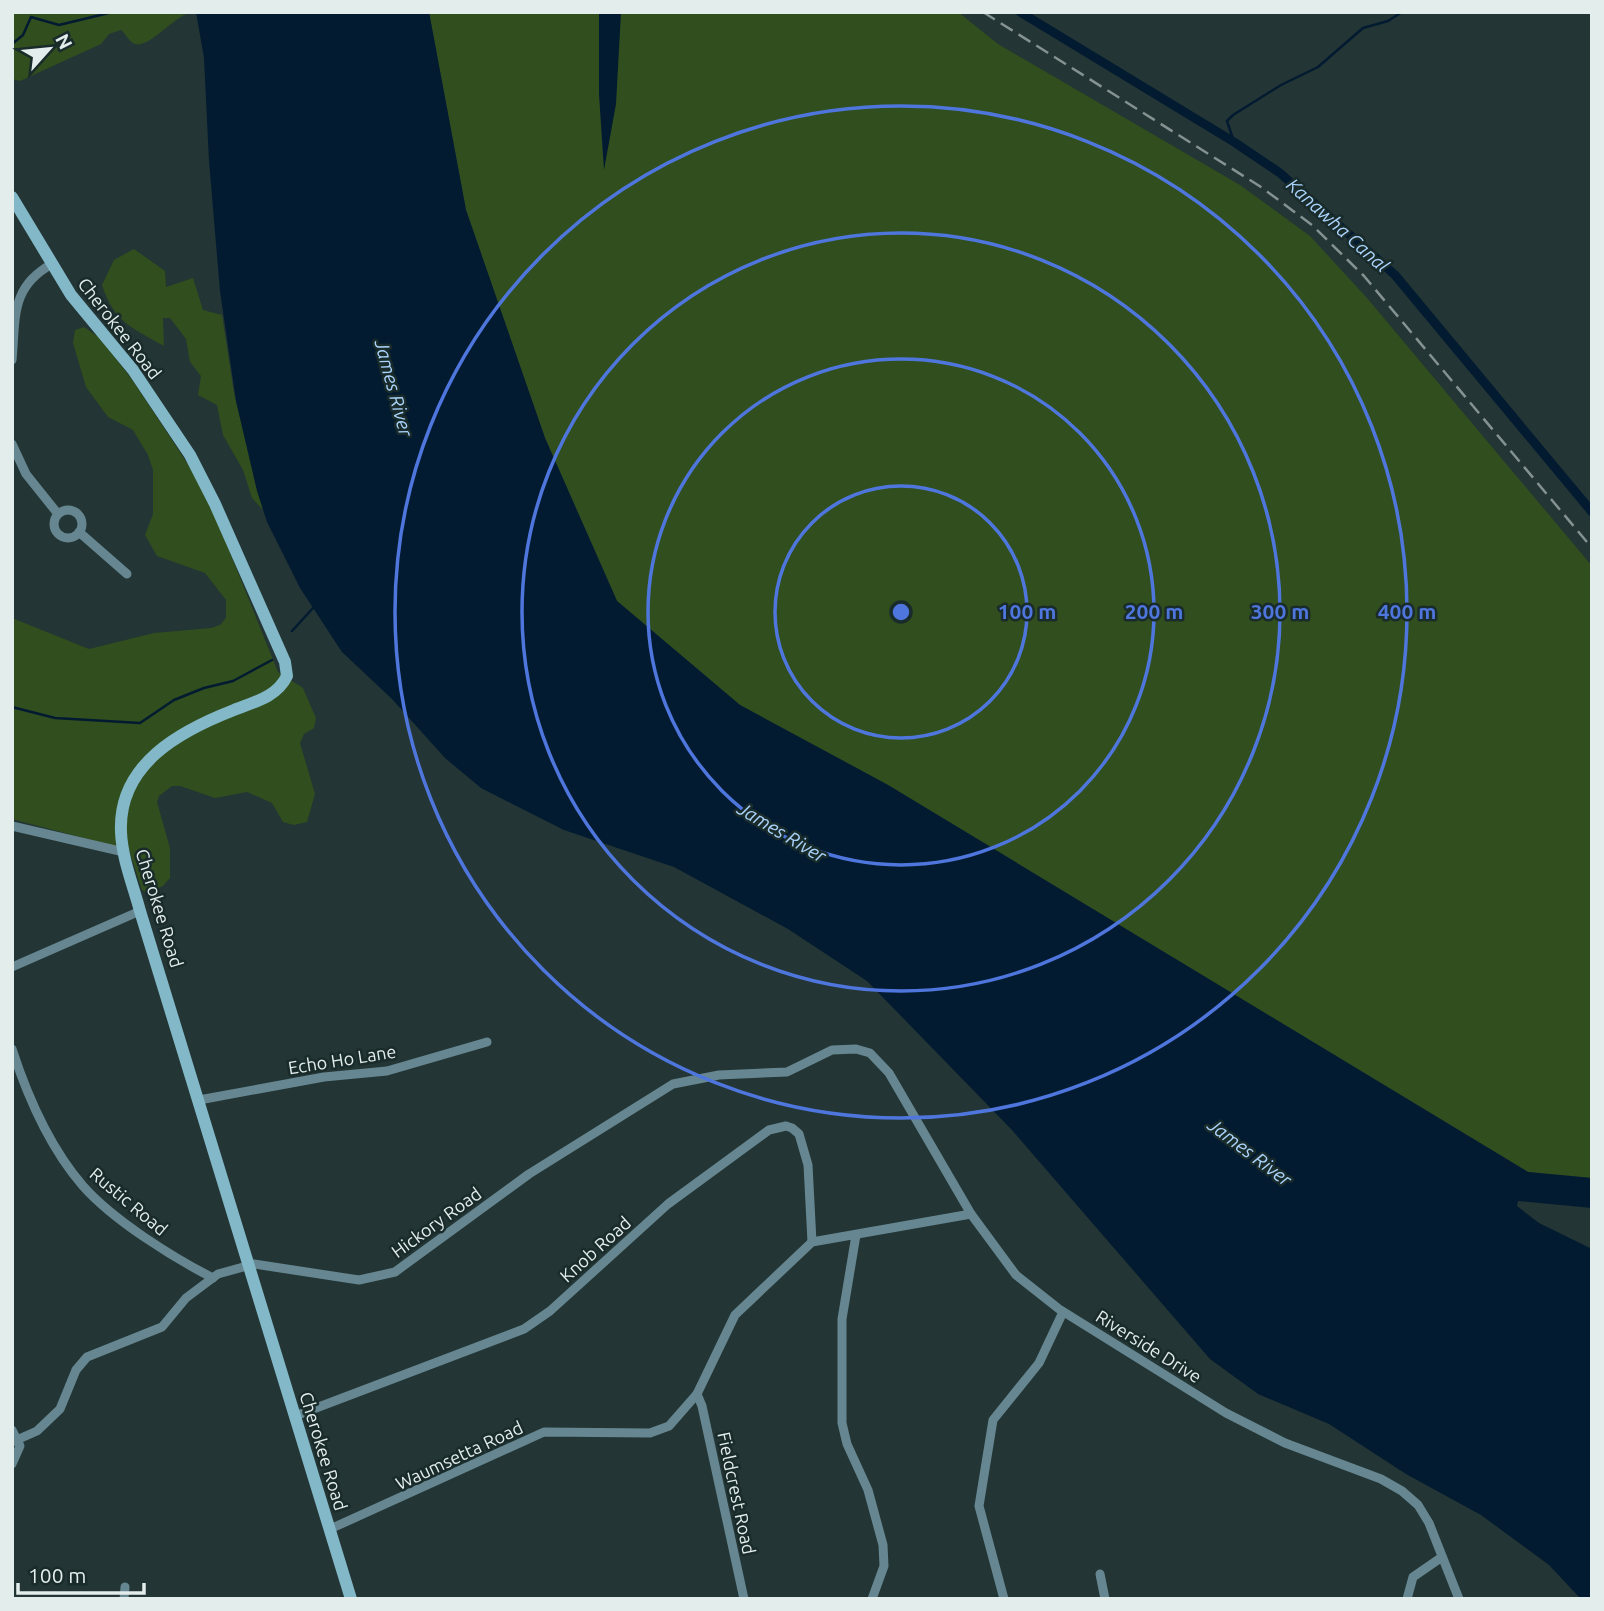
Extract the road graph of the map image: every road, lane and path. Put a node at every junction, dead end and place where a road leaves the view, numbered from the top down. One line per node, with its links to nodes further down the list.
1 (12, 197): 2 (street, Cherokee Road)
2 (52, 264): 3 (street); 9 (street, Cherokee Road)
3 (12, 360)
4 (12, 444): 5 (street)
5 (58, 514): 6 (street); 6 (street)
6 (79, 532): 7 (street)
7 (127, 574)
8 (12, 826): 9 (street)
9 (124, 852): 10 (street, Cherokee Road)
10 (141, 911): 11 (street); 15 (street, Cherokee Road)
11 (12, 967)
12 (487, 1042): 15 (street, Echo Ho Lane)
13 (12, 1049): 20 (street, Rustic Road)
14 (870, 1053): 16 (street, Riverside Drive); 19 (street, Hickory Road)
15 (199, 1100): 19 (street, Cherokee Road)
16 (971, 1214): 17 (street); 21 (street, Riverside Drive)
17 (856, 1235): 18 (street); 34 (street)
18 (812, 1242): 22 (street, Waumsetta Road); 23 (street, Knob Road)
19 (247, 1266): 20 (street, Hickory Road); 23 (street, Cherokee Road)
20 (213, 1278): 25 (street, Hickory Road)
21 (1063, 1312): 28 (street, Riverside Drive); 35 (street)
22 (697, 1394): 27 (street, Waumsetta Road); 33 (street, Fieldcrest Road)
23 (295, 1416): 27 (street, Cherokee Road)
24 (12, 1430): 25 (street)
25 (15, 1441): 26 (street)
26 (12, 1464)
27 (330, 1529): 32 (street, Cherokee Road)
28 (1442, 1557): 37 (street); 38 (street, Riverside Drive)
29 (1100, 1574): 36 (street)
30 (125, 1587): 31 (street)
31 (124, 1599)
32 (351, 1599)
33 (744, 1599)
34 (872, 1599)
35 (1004, 1599)
36 (1105, 1599)
37 (1407, 1599)
38 (1459, 1599)

